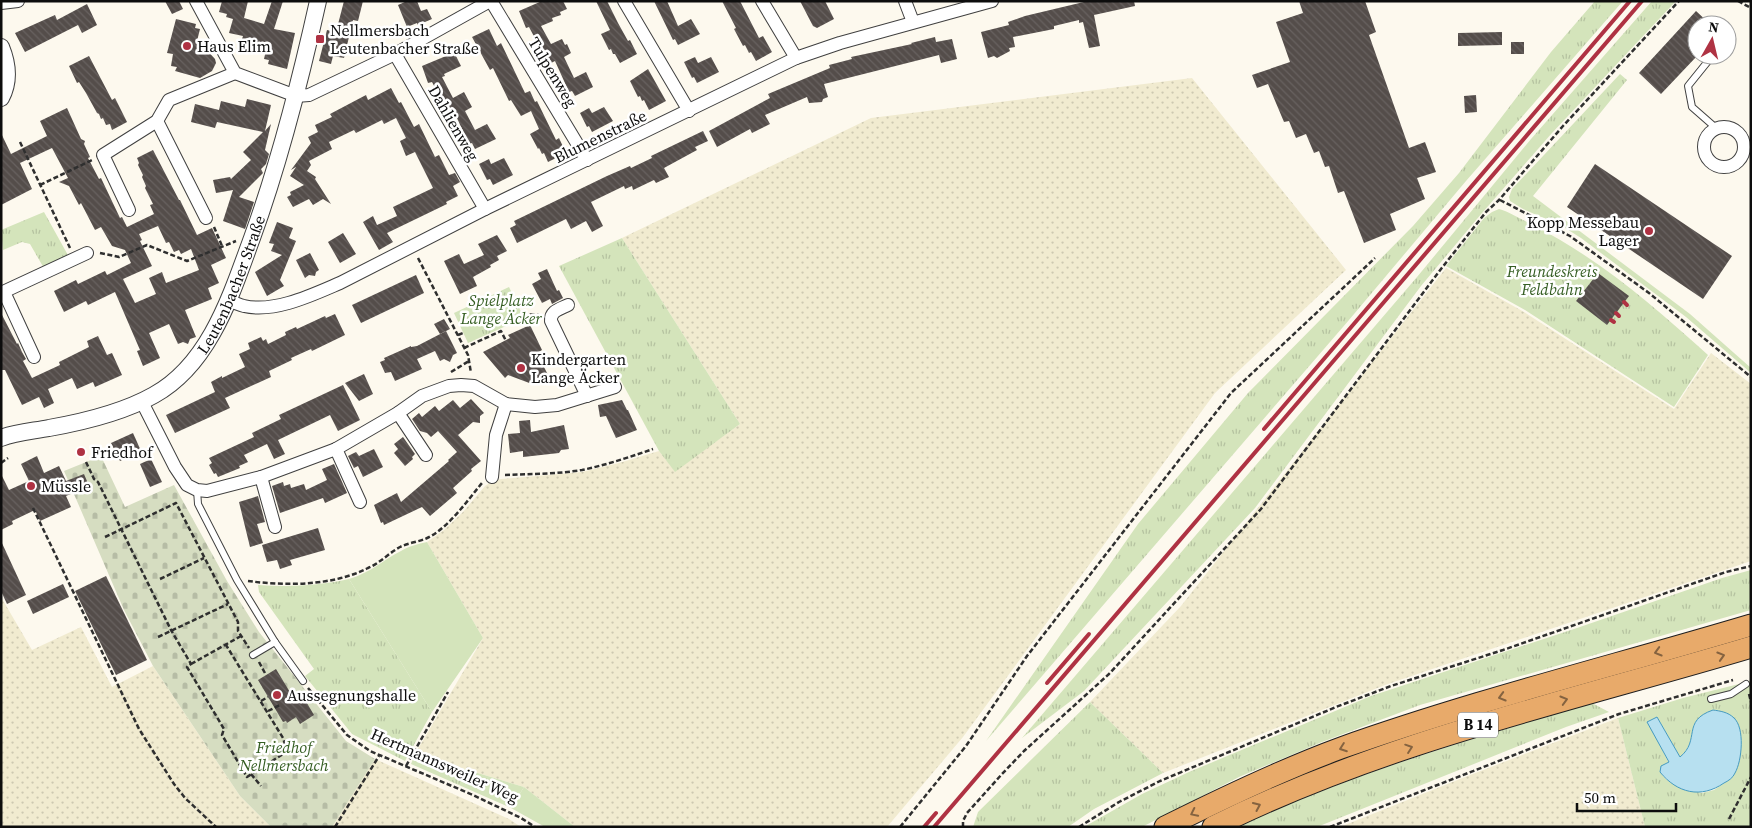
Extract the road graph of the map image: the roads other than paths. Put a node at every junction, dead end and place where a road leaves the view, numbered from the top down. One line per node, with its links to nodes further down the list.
1 (18, 1): 9 (street)
2 (196, 1): 15 (street)
3 (318, 1): 16 (street, Leutenbacher Straße)
4 (490, 1): 12 (street); 21 (street, Tulpenweg)
5 (624, 1): 18 (street)
6 (762, 1): 13 (street)
7 (905, 1): 10 (street)
8 (992, 1): 10 (street, Blumenstraße)
9 (1, 3)
10 (914, 22): 13 (street, Blumenstraße)
11 (1, 47): 17 (street)
12 (395, 54): 16 (street); 23 (street, Dahlienweg)
13 (796, 58): 18 (street, Blumenstraße)
14 (1705, 65): 20 (lane)
15 (235, 73): 16 (street); 19 (street)
16 (296, 96): 28 (street, Leutenbacher Straße)
17 (1, 98)
18 (688, 111): 21 (street, Blumenstraße)
19 (157, 121): 24 (street); 25 (street)
20 (1716, 128): 22 (street); 22 (street)
21 (587, 160): 23 (street, Blumenstraße)
22 (1746, 161)
23 (485, 209): 28 (street, Blumenstraße)
24 (129, 210)
25 (206, 218)
26 (87, 253): 27 (street)
27 (2, 292): 30 (street)
28 (229, 300): 33 (street, Leutenbacher Straße)
29 (568, 305): 32 (street)
30 (34, 357)
31 (615, 387): 32 (street)
32 (587, 396): 34 (street)
33 (142, 402): 36 (street, Leutenbacher Straße); 41 (street)
34 (506, 404): 35 (street); 40 (street)
35 (398, 413): 37 (street); 38 (street)
36 (2, 435)
37 (336, 449): 39 (street); 42 (street)
38 (426, 455)
39 (261, 477): 41 (street); 43 (street)
40 (492, 477)
41 (197, 490): 45 (lane)
42 (360, 502)
43 (275, 527)
44 (1751, 626): 51 (highway, B 14, one-way to 51)
45 (275, 642): 47 (lane); 48 (lane)
46 (1751, 647): 52 (highway, B 14, one-way to 46)
47 (255, 658)
48 (303, 681)
49 (1746, 684): 50 (lane)
50 (1711, 699)
51 (1166, 827)
52 (1213, 827)

